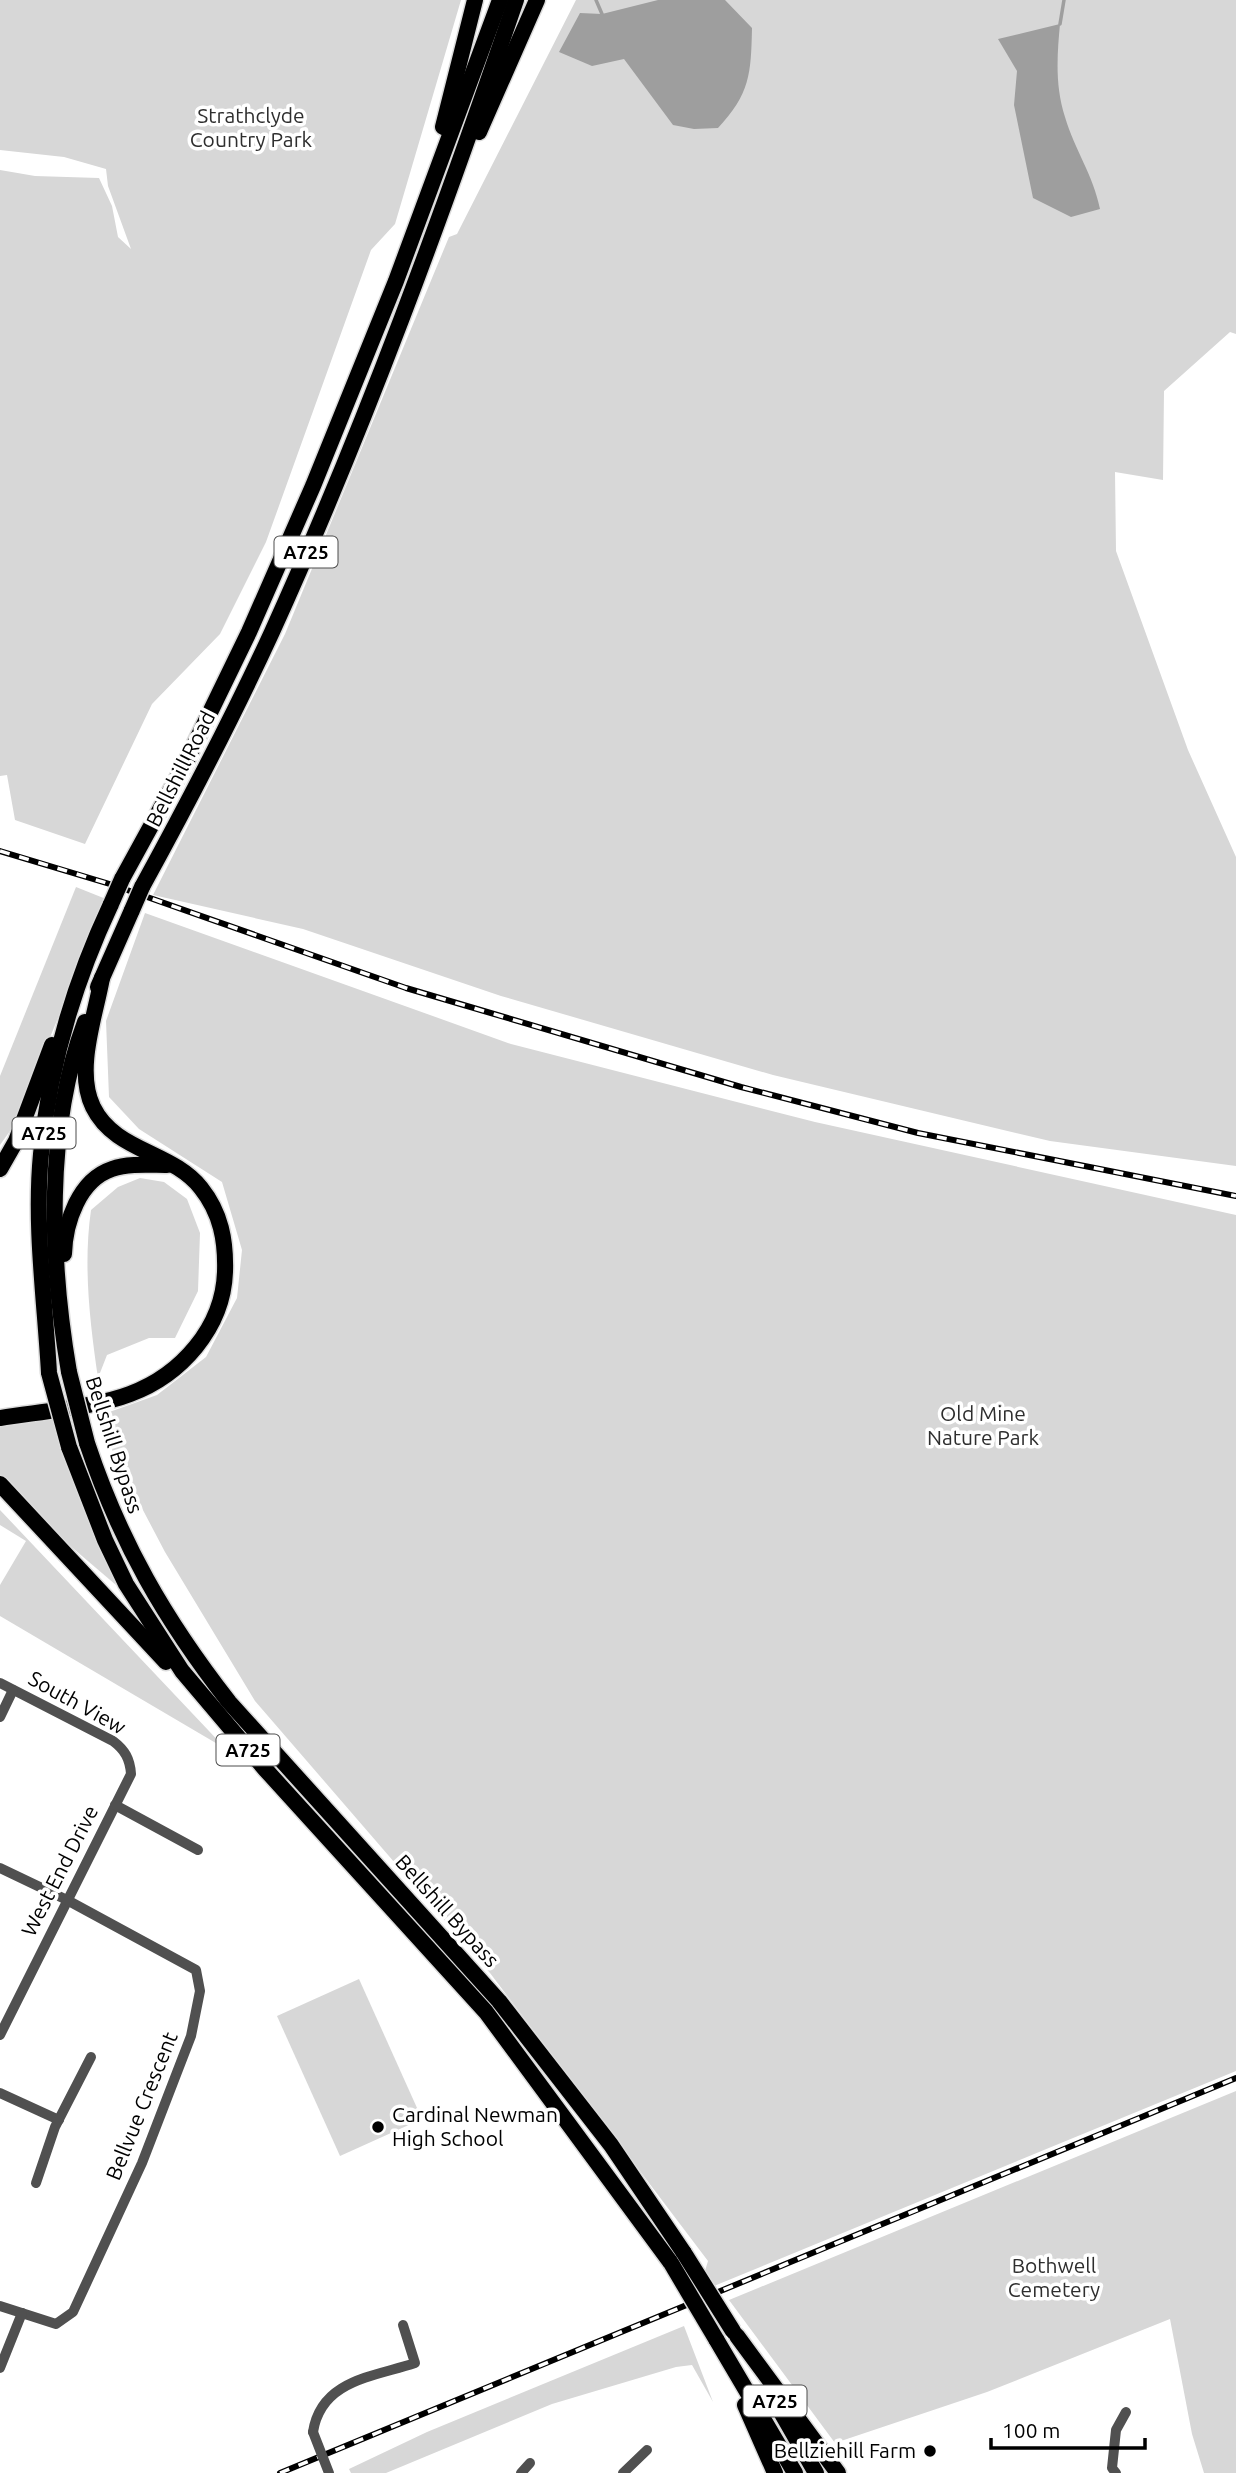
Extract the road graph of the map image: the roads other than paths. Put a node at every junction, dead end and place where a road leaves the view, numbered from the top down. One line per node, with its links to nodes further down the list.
1 (475, 0): 6 (highway, A725)
2 (500, 0): 6 (highway, A725)
3 (516, 0): 5 (highway, A725)
4 (537, 0): 5 (highway, A725)
5 (444, 205): 8 (highway, Bellshill Road / A725, bridge)
6 (418, 217): 7 (highway, Bellshill Road / A725, bridge)
7 (87, 957): 10 (highway); 13 (highway, Bellshill Road / A725)
8 (102, 978): 9 (highway); 11 (highway, Bellshill Road / A725)
9 (173, 1165): 11 (highway); 14 (highway)
10 (0, 1169)
11 (61, 1326): 12 (highway, Bellshill Road / A725)
12 (69, 1372): 30 (highway, Bellshill Bypass / A725, bridge)
13 (49, 1373): 18 (highway, Bellshill Bypass / A725, bridge)
14 (0, 1418)
15 (0, 1484): 18 (highway)
16 (0, 1683): 17 (street, South View)
17 (13, 1690): 19 (street); 20 (street, South View)
18 (214, 1712): 30 (highway, Bellshill Bypass / A725)
19 (0, 1717)
20 (130, 1762): 21 (street, West End Drive)
21 (115, 1805): 22 (street); 24 (street, West End Drive)
22 (198, 1850)
23 (0, 1868): 24 (street)
24 (67, 1900): 25 (street, West End Drive); 32 (street, Bellvue Crescent)
25 (0, 2035)
26 (91, 2057): 28 (street)
27 (0, 2093): 28 (street)
28 (59, 2120): 29 (street)
29 (36, 2183)
30 (677, 2258): 34 (highway, Bellshill Bypass / A725, bridge); 35 (highway, Bellshill Bypass / A725, bridge)
31 (0, 2306): 32 (street, Bellvue Crescent)
32 (22, 2313): 36 (street)
33 (403, 2325): 40 (street, bridge)
34 (735, 2333): 45 (highway, Bellshill Bypass / A725); 46 (highway)
35 (716, 2339): 43 (highway); 44 (highway, Bellshill Bypass / A725)
36 (0, 2368)
37 (1126, 2412): 47 (street)
38 (647, 2450): 42 (street)
39 (530, 2463): 41 (street)
40 (329, 2473)
41 (521, 2473)
42 (623, 2473)
43 (775, 2473)
44 (795, 2473)
45 (816, 2473)
46 (838, 2473)
47 (1116, 2473)

